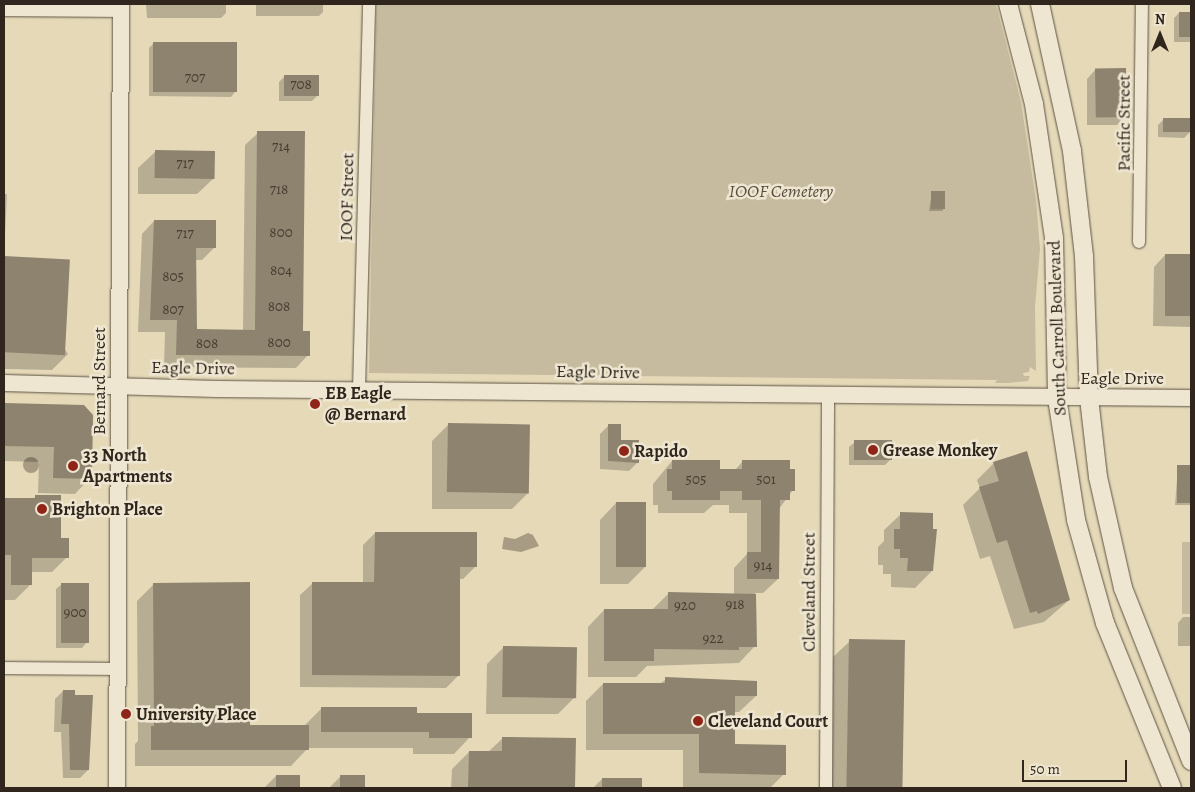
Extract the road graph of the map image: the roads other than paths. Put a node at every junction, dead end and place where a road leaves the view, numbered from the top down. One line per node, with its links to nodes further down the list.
1 (369, 4): 10 (street, IOOF Street)
2 (1008, 4): 12 (main road, South Carroll Boulevard)
3 (1040, 4): 13 (main road, South Carroll Boulevard)
4 (1142, 4): 7 (street, Pacific Street)
5 (121, 7): 6 (street); 9 (street, Bernard Street)
6 (4, 10)
7 (1139, 242)
8 (4, 383): 9 (street, Eagle Drive)
9 (119, 386): 10 (street, Eagle Drive); 18 (street, Bernard Street)
10 (359, 390): 11 (street, Eagle Drive)
11 (828, 396): 12 (street, Eagle Drive); 21 (street, Cleveland Street)
12 (1057, 398): 13 (street, Eagle Drive); 16 (main road, South Carroll Boulevard)
13 (1089, 398): 14 (street, Eagle Drive); 15 (main road, South Carroll Boulevard)
14 (1191, 398)
15 (1133, 614): 16 (main road); 19 (main road, South Carroll Boulevard)
16 (1105, 623): 22 (main road, South Carroll Boulevard)
17 (4, 668): 18 (street)
18 (117, 669): 20 (street, Bernard Street)
19 (1191, 761)
20 (117, 788)
21 (826, 788)
22 (1172, 788)

